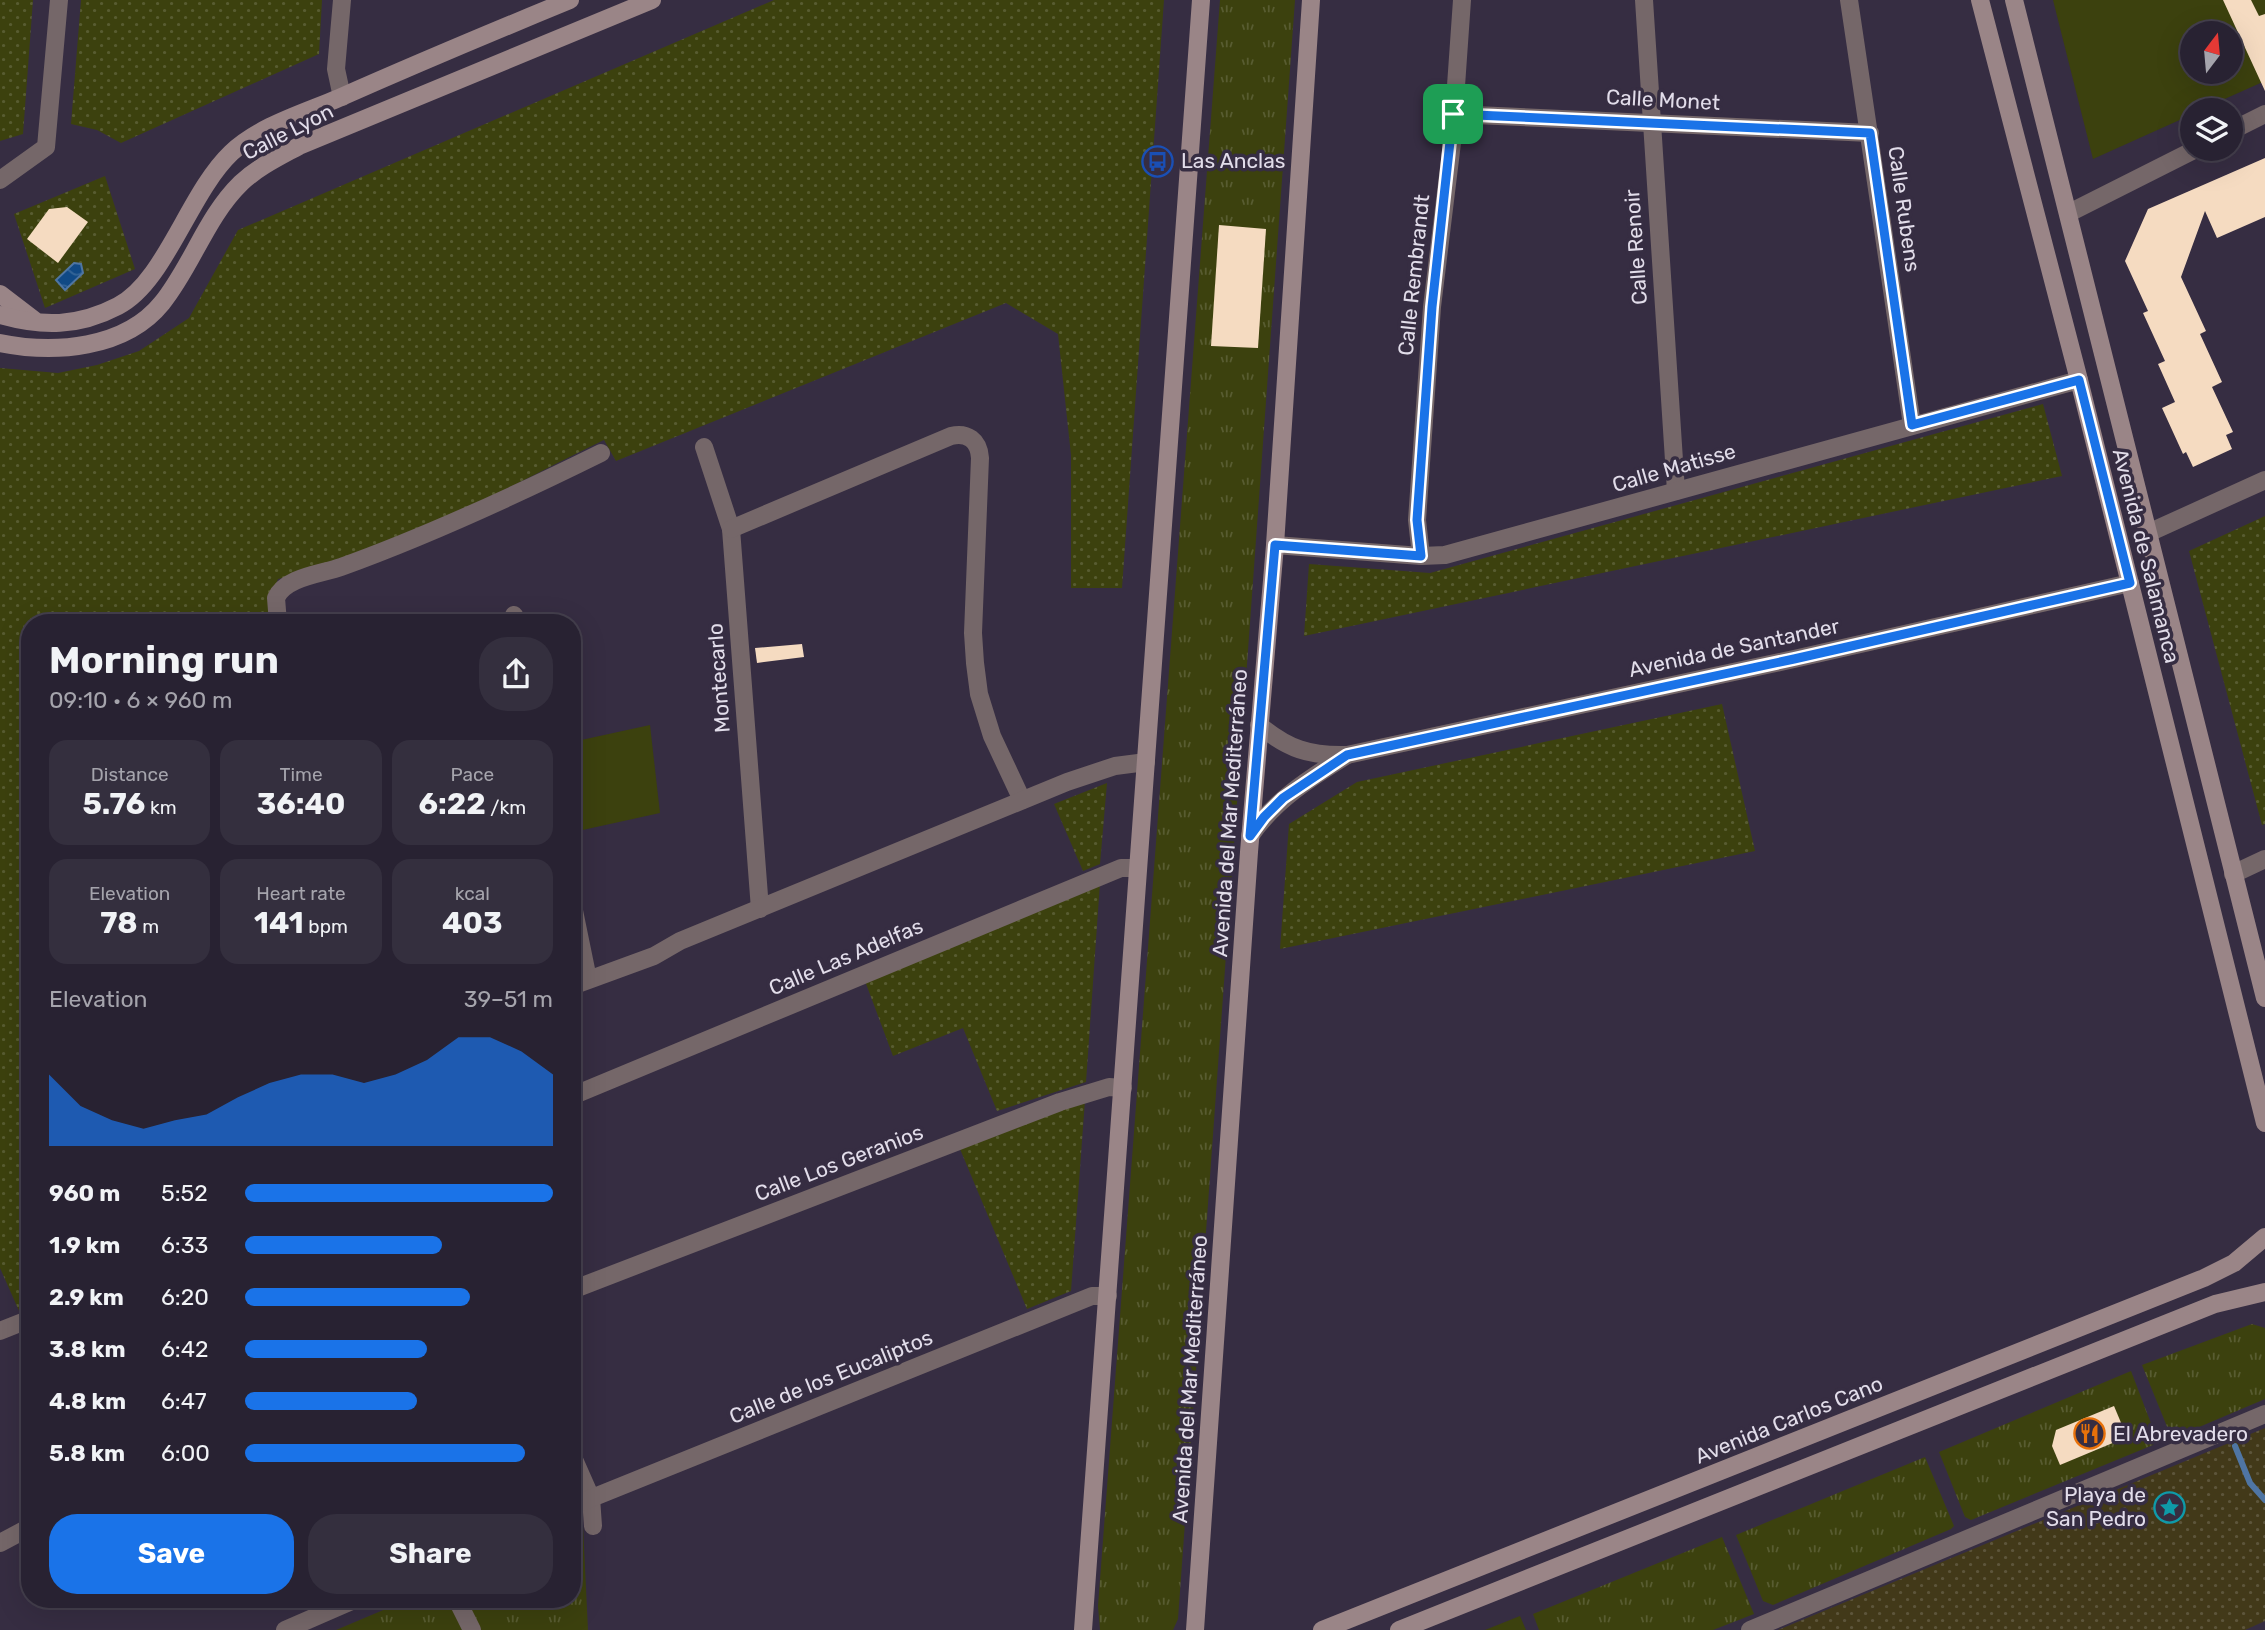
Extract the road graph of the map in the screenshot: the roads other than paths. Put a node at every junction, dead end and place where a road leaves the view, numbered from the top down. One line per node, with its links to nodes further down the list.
1 (59, 0): 19 (street)
2 (342, 0): 12 (street)
3 (570, 0): 12 (street, Calle Lyon)
4 (652, 0): 24 (street, Calle Lyon)
5 (1200, 0): 39 (street)
6 (1311, 0): 33 (street, Avenida del Mar Mediterráneo)
7 (1462, 0): 13 (street, Calle Rembrandt)
8 (1644, 0): 15 (street, Calle Renoir)
9 (1849, 0): 17 (street, Calle Rubens)
10 (1980, 0): 25 (street, Avenida de Salamanca)
11 (2014, 0): 20 (street, Avenida de Salamanca)
12 (342, 97): 23 (street, Calle Lyon)
13 (1453, 114): 15 (street, Calle Monet); 34 (street, Calle Rembrandt)
14 (2265, 114): 16 (street)
15 (1651, 122): 17 (street, Calle Monet); 30 (street, Calle Renoir)
16 (2243, 125)
17 (1870, 133): 26 (street, Calle Rubens)
18 (2180, 157): 20 (street)
19 (0, 180)
20 (2069, 213): 32 (street, Avenida de Salamanca)
21 (0, 294): 23 (street)
22 (0, 315): 23 (street, Calle Lyon)
23 (40, 324)
24 (0, 343)
25 (2079, 380): 26 (street, Calle Matisse); 35 (street, Avenida de Salamanca)
26 (1912, 425): 30 (street, Calle Matisse)
27 (704, 447): 31 (street, Montecarlo)
28 (601, 453): 36 (street)
29 (2265, 480): 32 (street)
30 (1676, 491): 34 (street, Calle Matisse)
31 (731, 529): 40 (street); 45 (street, Montecarlo)
32 (2146, 534): 44 (street, Avenida de Salamanca)
33 (1275, 545): 34 (street, Calle Matisse); 37 (street, Avenida del Mar Mediterráneo)
34 (1421, 556)
35 (2130, 583): 38 (street, Avenida de Santander); 50 (street, Avenida de Salamanca)
36 (277, 614)
37 (1259, 725): 38 (street, Avenida de Santander); 41 (street, Avenida del Mar Mediterráneo)
38 (1347, 755): 41 (street, Avenida de Santander)
39 (1146, 762): 40 (street); 43 (street)
40 (1022, 800): 45 (street)
41 (1250, 836): 71 (street, Avenida del Mar Mediterráneo)
42 (2265, 859): 44 (street)
43 (1138, 868): 48 (street); 49 (street, Calle Las Adelfas)
44 (2233, 874): 47 (street, Avenida de Salamanca)
45 (760, 909): 46 (street)
46 (581, 983)
47 (2265, 998)
48 (1123, 1088): 54 (street, Calle Los Geranios); 56 (street)
49 (581, 1092)
50 (2265, 1123)
51 (2265, 1237): 72 (street, Avenida Carlos Cano)
52 (2265, 1246): 53 (street)
53 (2265, 1258)
54 (581, 1287)
55 (2265, 1292): 73 (street)
56 (1108, 1296): 61 (street, Calle de los Eucaliptos); 70 (street)
57 (21, 1323): 58 (street)
58 (0, 1331)
59 (2265, 1414): 74 (street)
60 (581, 1475): 61 (street)
61 (591, 1498): 62 (street, Calle de los Eucaliptos); 63 (street)
62 (581, 1502)
63 (593, 1526)
64 (21, 1532): 65 (street)
65 (0, 1543)
66 (333, 1608): 68 (street)
67 (461, 1608): 69 (street)
68 (285, 1630)
69 (472, 1630)
70 (1083, 1630)
71 (1195, 1630)
72 (1322, 1630)
73 (1399, 1630)
74 (1750, 1630)

